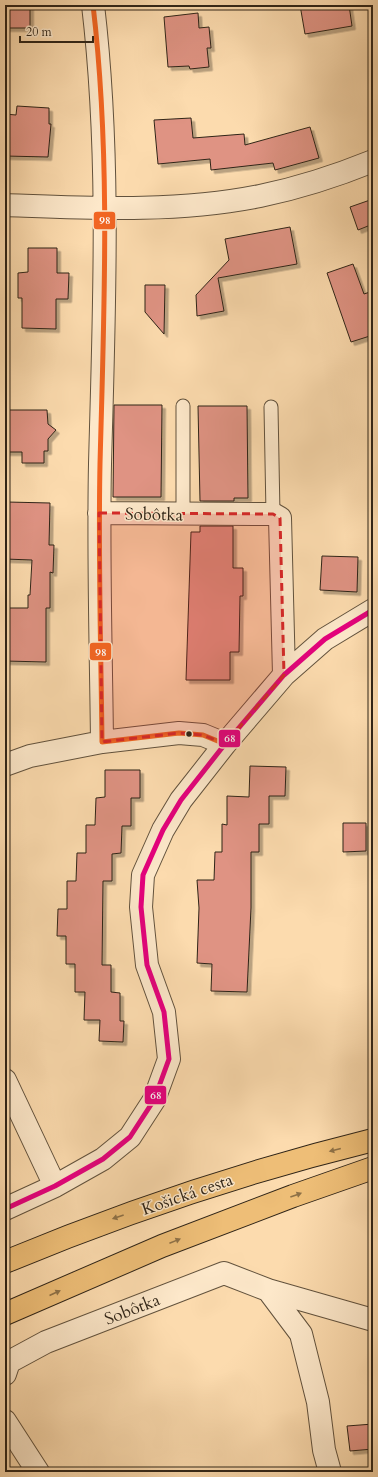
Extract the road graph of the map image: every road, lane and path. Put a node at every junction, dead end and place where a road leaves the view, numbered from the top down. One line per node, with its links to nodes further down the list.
1 (93, 5): 4 (street)
2 (373, 161): 4 (street)
3 (5, 205): 4 (street)
4 (104, 209): 7 (street)
5 (183, 406): 9 (lane)
6 (271, 406): 8 (lane)
7 (99, 513): 9 (street, Sobôtka); 12 (street)
8 (273, 514): 9 (street, Sobôtka); 11 (street)
9 (183, 515)
10 (373, 610): 11 (street)
11 (284, 675): 13 (street)
12 (102, 742): 13 (street); 14 (street)
13 (225, 744): 18 (street)
14 (5, 765)
15 (5, 1080): 18 (street)
16 (373, 1140): 20 (main road, Košická cesta, one-way to 20)
17 (373, 1168): 22 (main road, one-way to 17)
18 (55, 1186): 19 (street)
19 (5, 1209)
20 (5, 1262)
21 (268, 1290): 23 (street, Sobôtka); 24 (street, Sobôtka); 27 (street)
22 (10, 1314)
23 (373, 1320)
24 (5, 1374)
25 (5, 1421): 26 (street)
26 (38, 1472)
27 (330, 1472)

